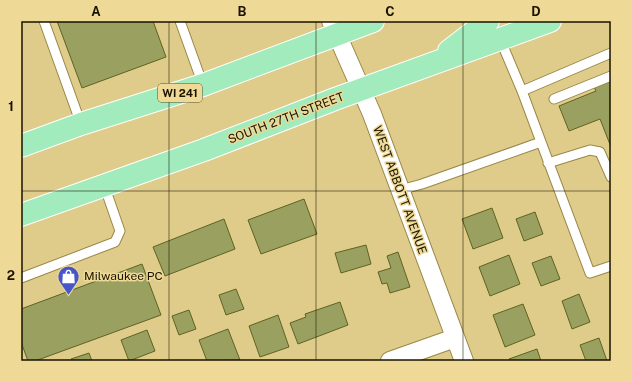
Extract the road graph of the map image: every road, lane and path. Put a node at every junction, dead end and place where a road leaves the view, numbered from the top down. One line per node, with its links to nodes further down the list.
1 (44, 21): 15 (lane)
2 (180, 21): 11 (lane)
3 (373, 21): 6 (main road, WI 241)
4 (488, 21): 9 (main road)
5 (550, 21): 7 (main road, SOUTH 27TH STREET)
6 (334, 28): 11 (main road, WI 241); 12 (street, WEST ABBOTT AVENUE)
7 (500, 39): 9 (main road, SOUTH 27TH STREET); 13 (lane)
8 (611, 53): 13 (lane)
9 (434, 62): 12 (main road, SOUTH 27TH STREET)
10 (611, 76): 14 (lane)
11 (203, 85): 15 (main road, WI 241)
12 (361, 90): 20 (main road, SOUTH 27TH STREET); 21 (street, WEST ABBOTT AVENUE)
13 (522, 91): 16 (lane)
14 (554, 99)
15 (81, 124): 17 (main road, WI 241)
16 (541, 142): 18 (lane); 21 (lane)
17 (21, 146)
18 (548, 163): 19 (lane); 23 (lane)
19 (611, 177)
20 (104, 185): 22 (main road, SOUTH 27TH STREET); 24 (lane)
21 (400, 190): 25 (street, WEST ABBOTT AVENUE)
22 (21, 215)
23 (611, 266)
24 (21, 278)
25 (455, 338): 26 (street); 27 (street, WEST ABBOTT AVENUE)
26 (390, 361)
27 (464, 361)

